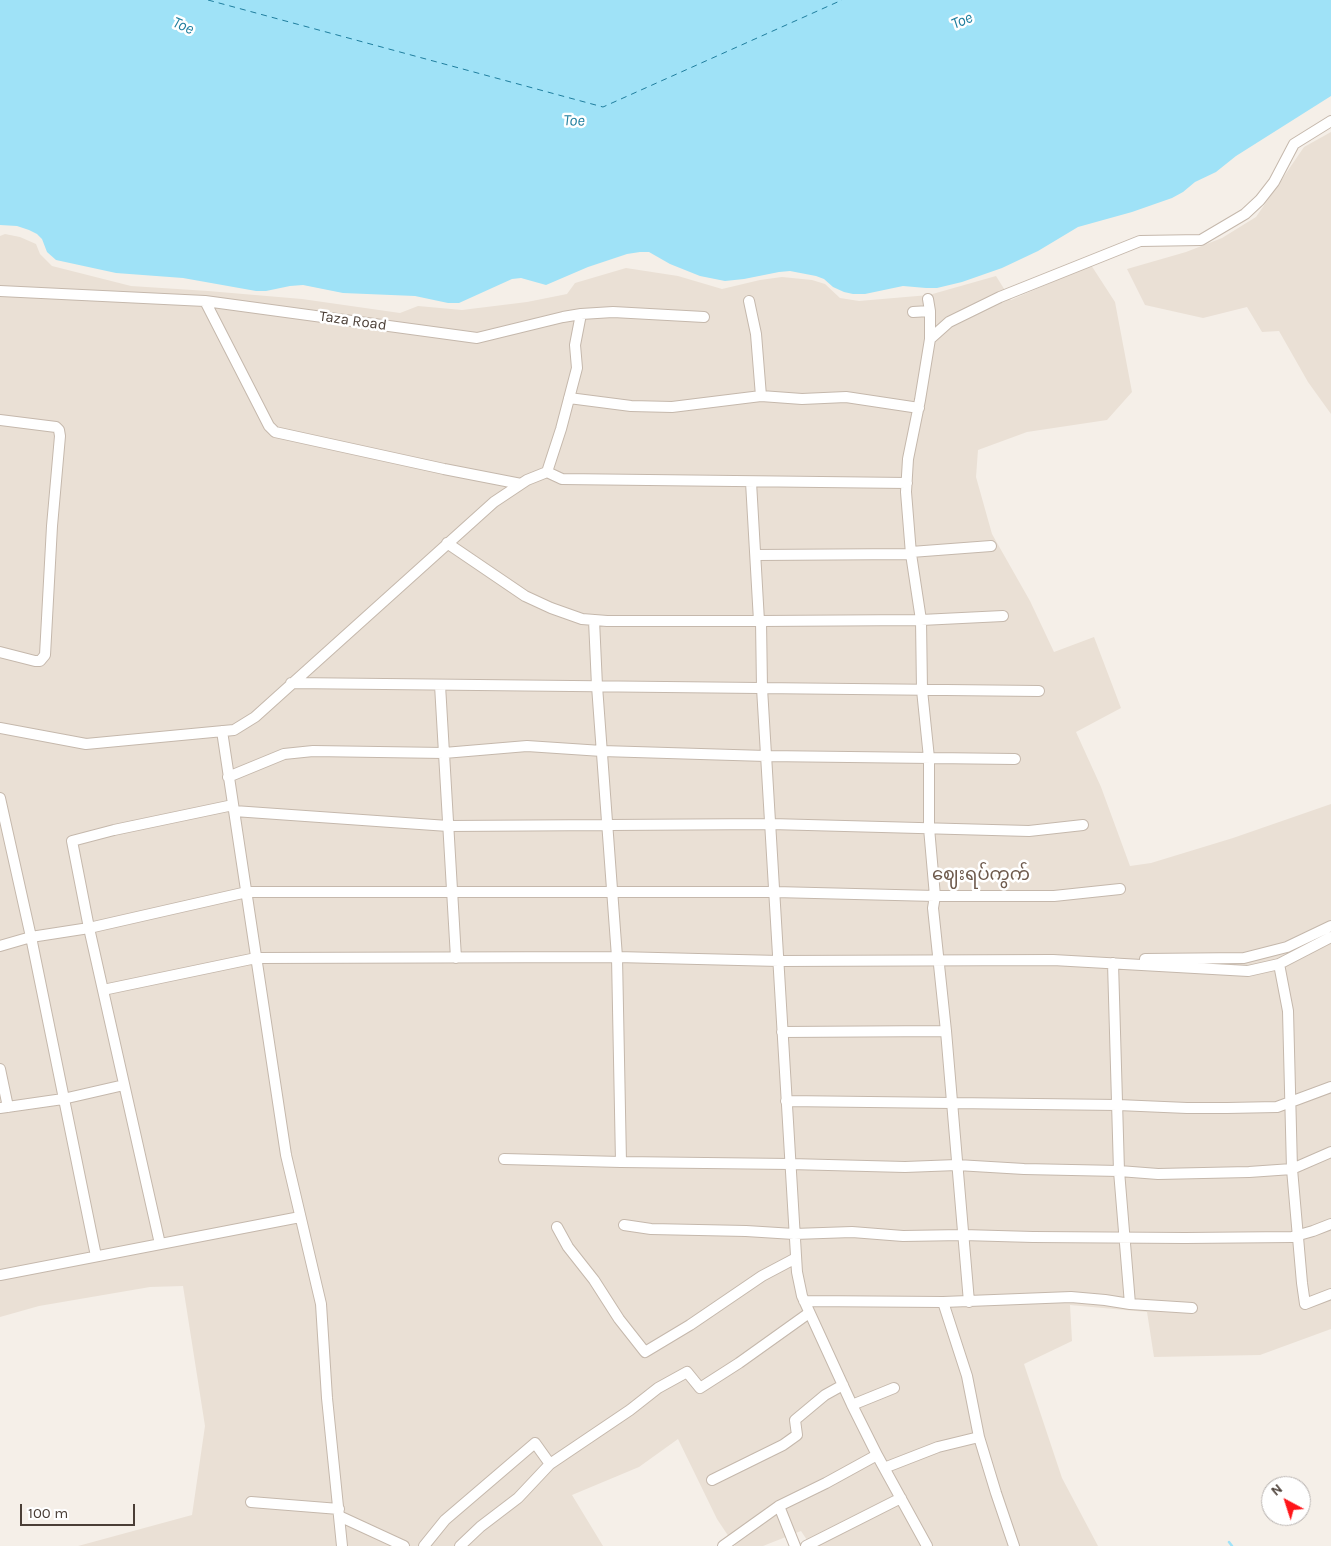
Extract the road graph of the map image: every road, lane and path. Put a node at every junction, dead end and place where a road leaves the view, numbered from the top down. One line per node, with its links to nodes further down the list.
1 (1331, 121): 10 (street)
2 (0, 291): 4 (street, Taza Road)
3 (928, 299): 6 (street)
4 (205, 301): 8 (street, Taza Road); 18 (street)
5 (749, 301): 11 (street)
6 (930, 311): 7 (street); 10 (street)
7 (913, 312)
8 (581, 314): 9 (street, Taza Road); 12 (street)
9 (704, 317)
10 (930, 339): 13 (street)
11 (761, 396): 12 (street); 13 (street)
12 (569, 398): 15 (street)
13 (919, 408): 17 (street)
14 (0, 420): 27 (street)
15 (546, 472): 16 (street); 18 (street)
16 (751, 482): 17 (street); 22 (street)
17 (907, 483): 21 (street)
18 (521, 484): 19 (street)
19 (447, 543): 24 (street); 28 (street)
20 (991, 546): 21 (street)
21 (911, 553): 22 (street); 25 (street)
22 (756, 555): 26 (street)
23 (1003, 616): 25 (street)
24 (594, 620): 26 (street); 30 (street)
25 (921, 620): 26 (street); 32 (street)
26 (761, 621): 31 (street)
27 (0, 652)
28 (291, 683): 29 (street); 35 (street)
29 (440, 685): 30 (street); 37 (street)
30 (597, 686): 31 (street); 36 (street)
31 (762, 688): 32 (street); 38 (street)
32 (922, 690): 33 (street); 39 (street)
33 (1039, 691)
34 (0, 728): 35 (street)
35 (222, 732): 41 (street)
36 (602, 751): 37 (street); 38 (street); 45 (street)
37 (444, 752): 41 (street); 47 (street)
38 (766, 756): 39 (street); 44 (street)
39 (930, 758): 40 (street); 48 (street)
40 (1015, 759)
41 (228, 777): 43 (street)
42 (0, 798): 57 (street)
43 (233, 808): 47 (street); 50 (street); 56 (street)
44 (770, 824): 45 (street); 48 (street); 53 (street)
45 (606, 825): 47 (street); 52 (street)
46 (1083, 825): 48 (street)
47 (448, 826): 51 (street)
48 (929, 828): 54 (street)
49 (1120, 889): 54 (street)
50 (246, 892): 51 (street); 56 (street); 61 (street)
51 (452, 892): 52 (street); 62 (street)
52 (611, 892): 53 (street); 60 (street)
53 (775, 892): 54 (street); 63 (street)
54 (935, 896): 64 (street)
55 (1331, 926): 66 (street)
56 (89, 928): 57 (street); 68 (street)
57 (31, 937): 59 (street); 74 (street)
58 (1331, 937): 67 (street)
59 (0, 946)
60 (617, 957): 62 (street); 63 (street); 82 (street)
61 (256, 958): 62 (street); 68 (street); 87 (street)
62 (456, 958)
63 (779, 961): 64 (street); 70 (street)
64 (939, 961): 65 (street); 69 (street)
65 (1113, 964): 66 (street); 78 (street)
66 (1125, 964): 67 (street)
67 (1279, 964): 76 (street)
68 (103, 990): 72 (street)
69 (946, 1031): 70 (street); 77 (street)
70 (782, 1032): 75 (street)
71 (0, 1069): 79 (street)
72 (124, 1085): 74 (street); 95 (street)
73 (1331, 1087): 76 (street)
74 (63, 1099): 79 (street); 96 (street)
75 (786, 1101): 77 (street); 83 (street)
76 (1291, 1102): 78 (street); 85 (street)
77 (952, 1103): 78 (street); 84 (street)
78 (1118, 1105): 86 (street)
79 (4, 1108)
80 (1331, 1152): 85 (street)
81 (504, 1159): 82 (street)
82 (621, 1162): 83 (street)
83 (790, 1164): 84 (street); 91 (street)
84 (957, 1165): 86 (street); 92 (street)
85 (1292, 1169): 86 (street); 93 (street)
86 (1119, 1171): 94 (street)
87 (300, 1216): 95 (street); 117 (street)
88 (1331, 1224): 93 (street)
89 (624, 1225): 91 (street)
90 (557, 1227): 97 (street)
91 (794, 1234): 92 (street); 97 (street)
92 (963, 1235): 94 (street); 102 (street)
93 (1297, 1236): 94 (street); 99 (street)
94 (1125, 1237): 103 (street)
95 (160, 1244): 96 (street)
96 (96, 1256): 98 (street)
97 (796, 1258): 100 (street)
98 (0, 1275)
99 (1331, 1294)
100 (804, 1301): 101 (street); 105 (street)
101 (943, 1302): 102 (street); 109 (street)
102 (969, 1302): 103 (street)
103 (1130, 1304): 104 (street)
104 (1192, 1308)
105 (809, 1312): 106 (street); 111 (street)
106 (843, 1385): 108 (street); 113 (street)
107 (894, 1388): 108 (street)
108 (852, 1405): 110 (street)
109 (979, 1437): 112 (street); 126 (street)
110 (877, 1455): 112 (street); 116 (street)
111 (550, 1464): 120 (street); 121 (street)
112 (884, 1468): 114 (street)
113 (712, 1480)
114 (902, 1498): 124 (street); 125 (street)
115 (251, 1502): 117 (street)
116 (779, 1506): 122 (street); 123 (street)
117 (339, 1512): 118 (street); 119 (street)
118 (342, 1546)
119 (404, 1546)
120 (424, 1546)
121 (460, 1546)
122 (723, 1546)
123 (795, 1546)
124 (806, 1546)
125 (927, 1546)
126 (1014, 1546)

